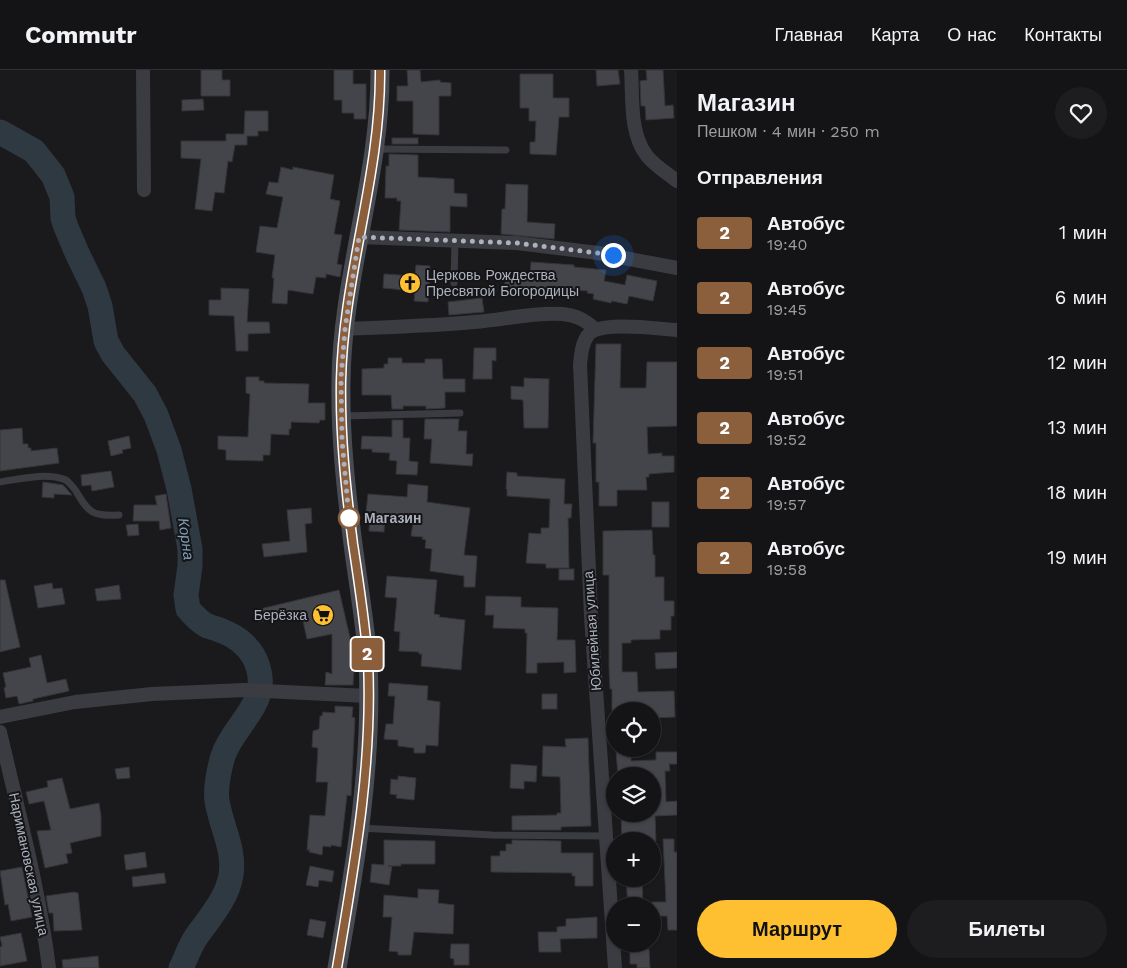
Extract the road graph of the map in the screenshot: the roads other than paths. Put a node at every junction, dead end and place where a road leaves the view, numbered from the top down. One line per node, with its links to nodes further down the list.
1 (143, 70): 7 (street)
2 (380, 70): 4 (main road)
3 (631, 70): 6 (street)
4 (375, 149): 5 (lane); 8 (main road)
5 (506, 150)
6 (677, 181)
7 (144, 190)
8 (359, 237): 9 (street); 12 (main road)
9 (454, 241): 10 (street); 11 (lane)
10 (677, 268)
11 (454, 283)
12 (345, 329): 13 (street); 16 (main road)
13 (595, 329): 14 (street); 23 (street, Юбилейная улица)
14 (677, 330)
15 (460, 413): 16 (lane)
16 (341, 416): 19 (main road)
17 (0, 482): 18 (lane)
18 (119, 515)
19 (368, 696): 20 (street); 22 (main road)
20 (0, 717)
21 (0, 732): 26 (street, Наримановская улица)
22 (360, 828): 24 (lane); 27 (main road)
23 (607, 832)
24 (606, 836)
25 (610, 887): 28 (street, Юбилейная улица)
26 (49, 968)
27 (337, 968)
28 (615, 968)

